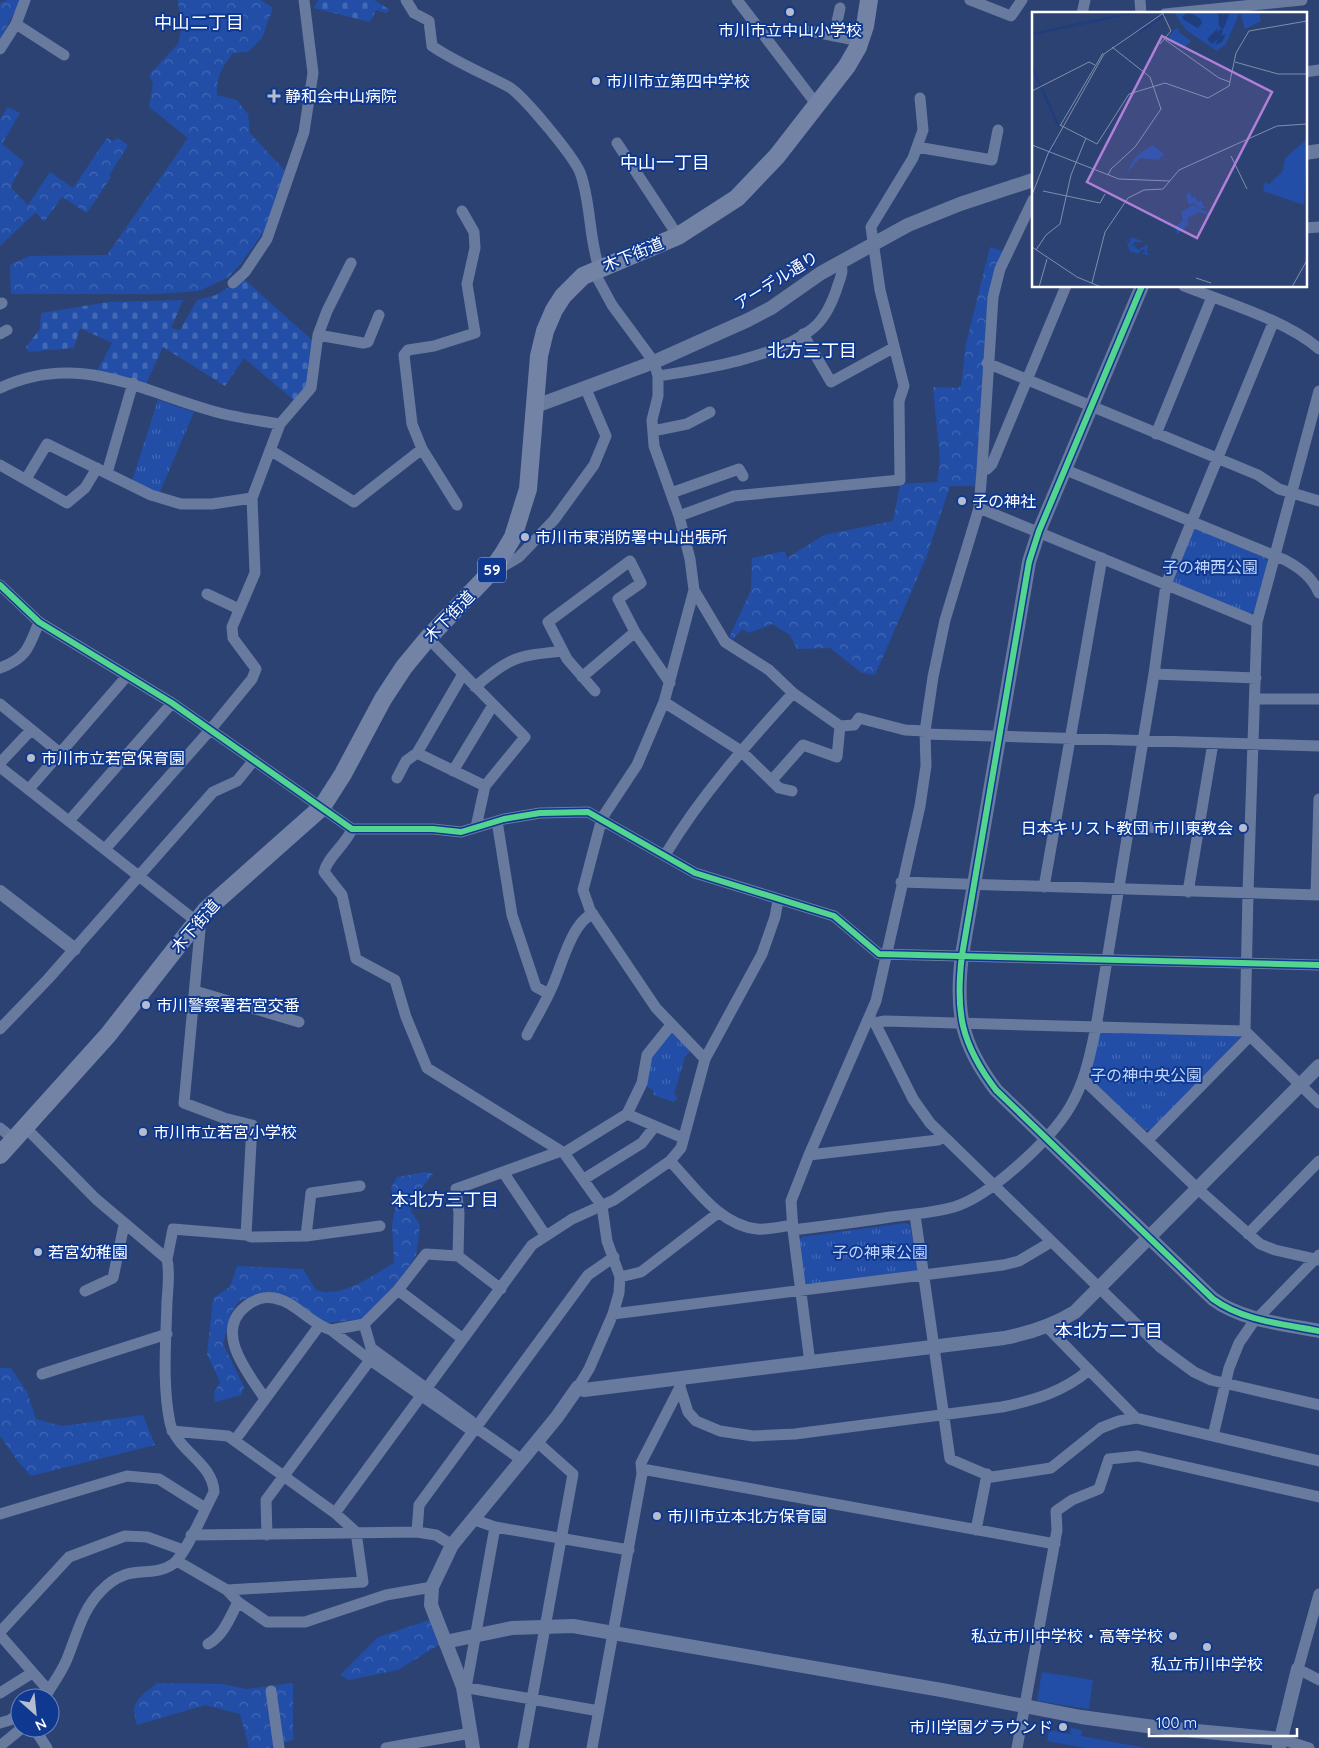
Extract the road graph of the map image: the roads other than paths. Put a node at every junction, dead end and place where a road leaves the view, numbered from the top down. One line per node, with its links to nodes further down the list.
1 (25, 0): 11 (street)
2 (304, 0): 37 (street)
3 (406, 0): 36 (street)
4 (737, 0): 20 (street)
5 (869, 0): 14 (main road, 木下街道 / 59)
6 (970, 0): 7 (street)
7 (1022, 0)
8 (1302, 0): 10 (street)
9 (840, 8): 13 (street)
10 (1185, 12)
11 (16, 24): 15 (street); 16 (street)
12 (810, 31): 13 (street)
13 (834, 36): 14 (street)
14 (860, 41): 20 (main road, 木下街道 / 59)
15 (0, 49)
16 (64, 55)
17 (1319, 70): 18 (street)
18 (1306, 72)
19 (920, 98): 23 (street)
20 (817, 104): 32 (main road, 木下街道 / 59)
21 (998, 130): 23 (street)
22 (617, 144): 32 (street)
23 (917, 147): 33 (street)
24 (1319, 151): 25 (street)
25 (1306, 153)
26 (1032, 180): 33 (street, アーデル通り)
27 (1032, 204): 29 (street)
28 (462, 211): 62 (street)
29 (1027, 223): 49 (street)
30 (1319, 227): 31 (street)
31 (1306, 228)
32 (678, 236): 36 (main road, 木下街道 / 59)
33 (872, 244): 34 (street, アーデル通り); 46 (street)
34 (840, 262): 44 (street); 48 (street, アーデル通り)
35 (351, 263): 45 (street)
36 (596, 269): 48 (street); 56 (main road, 木下街道 / 59)
37 (233, 283)
38 (1065, 288): 51 (street)
39 (1141, 288): 57 (street)
40 (1189, 288): 41 (street)
41 (1212, 297): 43 (street); 61 (street)
42 (379, 315): 45 (street)
43 (1273, 323): 47 (street); 64 (street)
44 (803, 334): 46 (street); 50 (street)
45 (318, 335): 59 (street)
46 (893, 348): 77 (street)
47 (1319, 349)
48 (654, 362): 50 (street); 54 (street, アーデル通り)
49 (987, 363): 51 (street); 67 (street)
50 (658, 376): 60 (street)
51 (1028, 380): 57 (street); 67 (street)
52 (133, 383): 53 (street); 59 (street); 66 (street)
53 (0, 388)
54 (585, 388): 56 (street, アーデル通り); 82 (street)
55 (1319, 391): 72 (street)
56 (536, 406): 82 (main road, 木下街道 / 59)
57 (1092, 406): 61 (street); 68 (street)
58 (710, 412): 60 (street)
59 (280, 424): 63 (street)
60 (653, 431): 71 (street)
61 (1156, 434): 64 (street)
62 (422, 449): 63 (street); 75 (street)
63 (270, 450): 73 (street)
64 (1218, 459): 72 (street); 78 (street)
65 (0, 465): 70 (street)
66 (102, 470): 70 (street); 70 (street); 73 (street)
67 (982, 470): 76 (street)
68 (1066, 470): 78 (street); 79 (street)
69 (742, 476): 71 (street)
70 (26, 479)
71 (671, 493): 77 (street)
72 (1293, 493): 74 (street); 80 (street)
73 (252, 498): 88 (street)
74 (1319, 501)
75 (457, 505)
76 (979, 508): 79 (street); 113 (street)
77 (679, 516): 86 (street)
78 (1191, 522): 80 (street); 83 (street)
79 (1039, 531): 81 (street); 114 (street)
80 (1276, 556): 84 (street); 90 (street)
81 (1102, 558): 83 (street); 115 (street)
82 (489, 574): 92 (main road, 木下街道 / 59)
83 (1166, 584): 90 (street); 96 (street)
84 (1317, 584)
85 (0, 585): 89 (street)
86 (694, 590): 100 (street); 103 (street)
87 (207, 594): 88 (street)
88 (239, 609): 111 (street)
89 (39, 622): 94 (street); 97 (street)
90 (1257, 622): 99 (street)
91 (635, 632): 93 (street); 98 (street); 100 (street)
92 (428, 638): 95 (street); 133 (main road, 木下街道 / 59)
93 (563, 652): 98 (street); 101 (street)
94 (0, 668)
95 (462, 674): 101 (street); 121 (street)
96 (1154, 674): 99 (street); 116 (street)
97 (127, 676): 107 (street); 122 (street)
98 (582, 678): 102 (street)
99 (1256, 678): 104 (street)
100 (670, 683): 106 (street)
101 (475, 686): 109 (street)
102 (595, 691)
103 (793, 693): 110 (street); 120 (street)
104 (1254, 699): 105 (street); 118 (street)
105 (1319, 699)
106 (664, 702): 120 (street); 134 (street)
107 (172, 703): 111 (street); 135 (street)
108 (0, 704): 112 (street)
109 (493, 705): 126 (street); 129 (street)
110 (840, 726): 113 (street); 128 (street)
111 (211, 729): 123 (street); 141 (street)
112 (31, 730): 122 (street); 124 (street)
113 (925, 733): 114 (street); 144 (street)
114 (999, 738): 115 (street); 145 (street)
115 (1071, 739): 116 (street); 146 (street)
116 (1143, 741): 117 (street); 137 (street)
117 (1212, 743): 118 (street); 140 (street)
118 (1252, 744): 119 (street); 150 (street)
119 (1319, 746)
120 (741, 751): 128 (street); 142 (street)
121 (417, 753): 126 (street); 127 (street)
122 (60, 754): 130 (street)
123 (254, 760): 133 (street); 143 (street)
124 (0, 763)
125 (0, 767): 130 (street)
126 (453, 770): 129 (street)
127 (397, 778)
128 (772, 780): 131 (street)
129 (485, 786): 138 (street)
130 (29, 790): 135 (street)
131 (792, 792)
132 (1319, 800): 151 (street)
133 (322, 807): 139 (street); 154 (main road, 木下街道 / 59)
134 (602, 818): 136 (street); 142 (street); 153 (street)
135 (69, 821): 141 (street)
136 (497, 821): 138 (street); 162 (street)
137 (1129, 826): 140 (street); 147 (street)
138 (476, 827): 139 (street)
139 (352, 829): 184 (street)
140 (1198, 830): 149 (street)
141 (106, 849): 143 (street)
142 (665, 855): 152 (street)
143 (139, 876): 154 (street); 155 (street)
144 (901, 882): 145 (street); 156 (street)
145 (974, 885): 146 (street); 157 (street)
146 (1044, 887): 147 (street)
147 (1118, 889): 149 (street); 158 (street)
148 (0, 892): 155 (street)
149 (1188, 892): 150 (street)
150 (1248, 894): 151 (street); 159 (street)
151 (1318, 895)
152 (778, 901): 156 (street); 171 (street)
153 (593, 914): 162 (street); 165 (street)
154 (196, 921): 161 (street); 179 (main road, 木下街道 / 59)
155 (74, 949): 168 (street)
156 (887, 954): 157 (street); 163 (street)
157 (962, 955): 158 (street); 166 (street)
158 (1106, 958): 159 (street); 167 (street)
159 (1247, 962): 160 (street); 169 (street)
160 (1319, 965)
161 (195, 992): 164 (street); 201 (street)
162 (549, 994): 170 (street)
163 (872, 1021): 166 (street); 180 (street); 186 (street)
164 (299, 1022)
165 (671, 1025): 171 (street); 176 (street)
166 (961, 1025): 167 (street); 182 (street)
167 (1096, 1028): 169 (street); 173 (street)
168 (0, 1029)
169 (1248, 1034): 174 (street); 183 (street)
170 (527, 1035)
171 (705, 1059): 181 (street)
172 (1319, 1066): 174 (street)
173 (1083, 1080): 182 (street); 183 (street)
174 (1301, 1085): 175 (street); 193 (street)
175 (1319, 1103)
176 (627, 1114): 177 (street); 184 (street)
177 (655, 1126): 181 (street); 190 (street)
178 (0, 1128): 179 (street)
179 (20, 1134): 185 (main road, 木下街道 / 59); 197 (street)
180 (942, 1137): 186 (street); 192 (street)
181 (684, 1138): 187 (street)
182 (1045, 1138): 192 (street); 204 (street)
183 (1148, 1140): 193 (street)
184 (563, 1152): 189 (street); 190 (street)
185 (0, 1155)
186 (809, 1155): 199 (street)
187 (670, 1161): 194 (street); 195 (street)
188 (1319, 1161): 200 (street)
189 (503, 1172): 203 (street); 206 (street)
190 (584, 1180): 194 (street)
191 (360, 1186): 202 (street)
192 (994, 1186): 196 (street); 205 (street)
193 (1198, 1189): 200 (street); 204 (street)
194 (602, 1206): 203 (street); 207 (street)
195 (718, 1213): 199 (street); 211 (street)
196 (915, 1215): 199 (street); 210 (street)
197 (124, 1224): 209 (street); 215 (street)
198 (380, 1226): 202 (street)
199 (792, 1228): 216 (street)
200 (1248, 1234): 208 (street)
201 (246, 1235): 202 (street); 209 (street)
202 (306, 1236)
203 (546, 1236): 213 (street)
204 (1150, 1239): 212 (street); 218 (street)
205 (1051, 1242): 210 (street); 212 (street)
206 (458, 1256): 213 (street); 214 (street)
207 (614, 1257): 211 (street); 239 (street)
208 (1318, 1258): 218 (street)
209 (167, 1259): 224 (street)
210 (924, 1275): 216 (street); 226 (street)
211 (620, 1277): 217 (street)
212 (1100, 1288): 221 (street); 232 (street)
213 (501, 1289): 225 (street)
214 (398, 1290): 219 (street); 225 (street)
215 (86, 1291)
216 (800, 1292): 217 (street); 228 (street)
217 (613, 1314): 233 (street)
218 (1258, 1318): 223 (street); 232 (street)
219 (364, 1324): 222 (street); 234 (street)
220 (319, 1326): 222 (street); 235 (street); 235 (street)
221 (1047, 1327): 226 (street); 229 (street)
222 (331, 1330): 227 (street)
223 (1319, 1331)
224 (167, 1334): 230 (street); 240 (street)
225 (463, 1340): 234 (street)
226 (934, 1347): 228 (street); 237 (street)
227 (370, 1360): 234 (street); 248 (street)
228 (810, 1363): 231 (street)
229 (1089, 1370): 237 (street); 238 (street)
230 (42, 1374)
231 (681, 1383): 233 (street); 237 (street); 246 (street)
232 (1225, 1384): 236 (street); 241 (street)
233 (578, 1387): 243 (street)
234 (424, 1392): 239 (street); 251 (street)
235 (265, 1399): 242 (street)
236 (1319, 1405)
237 (943, 1414): 247 (street)
238 (1136, 1418): 241 (street); 247 (street)
239 (475, 1428): 244 (street); 257 (street)
240 (172, 1431): 242 (street); 250 (street)
241 (1214, 1436): 245 (street)
242 (235, 1440): 248 (street)
243 (537, 1442): 244 (street); 260 (street)
244 (522, 1460): 253 (street)
245 (1319, 1461)
246 (642, 1469): 255 (street); 264 (street)
247 (987, 1474): 255 (street)
248 (284, 1476): 251 (street); 259 (street)
249 (1319, 1497): 261 (street)
250 (205, 1508): 252 (street); 258 (street)
251 (335, 1513): 256 (street)
252 (0, 1514)
253 (472, 1519): 254 (street); 262 (street)
254 (495, 1527): 260 (street); 273 (street)
255 (976, 1530): 261 (street)
256 (356, 1532): 257 (street); 259 (street); 267 (street)
257 (418, 1532): 262 (street)
258 (191, 1535): 259 (street); 263 (street)
259 (267, 1535)
260 (561, 1539): 264 (street); 270 (street)
261 (1054, 1544): 285 (street)
262 (452, 1545): 266 (street)
263 (183, 1550): 265 (street); 272 (street)
264 (629, 1550): 271 (street)
265 (177, 1561): 267 (street); 280 (street)
266 (432, 1587): 269 (street); 274 (street)
267 (227, 1590): 269 (street)
268 (1319, 1594): 276 (street)
269 (238, 1602): 275 (street)
270 (546, 1626): 271 (street); 273 (street); 284 (street)
271 (614, 1631): 285 (street); 286 (street)
272 (0, 1634): 277 (street)
273 (476, 1634): 274 (street); 281 (street)
274 (445, 1642): 281 (street)
275 (208, 1644)
276 (1298, 1669): 278 (street); 289 (street)
277 (32, 1673): 279 (street); 283 (street)
278 (1319, 1680)
279 (42, 1688)
280 (50, 1688)
281 (464, 1688): 284 (street); 287 (street)
282 (271, 1691): 291 (street)
283 (0, 1693)
284 (532, 1700): 286 (street); 294 (street)
285 (1025, 1708): 289 (street); 296 (street)
286 (599, 1711): 295 (street)
287 (471, 1733): 292 (street); 293 (street)
288 (10, 1738): 290 (street)
289 (1280, 1744): 297 (street)
290 (0, 1746)
291 (279, 1748)
292 (386, 1748)
293 (473, 1748)
294 (523, 1748)
295 (592, 1748)
296 (1017, 1748)
297 (1309, 1748)

